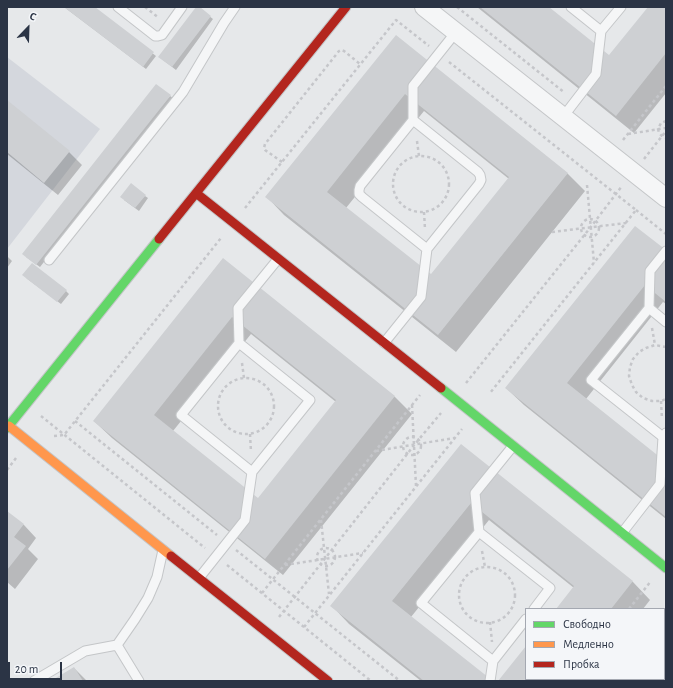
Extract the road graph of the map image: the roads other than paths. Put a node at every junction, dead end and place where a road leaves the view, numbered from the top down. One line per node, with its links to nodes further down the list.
1 (118, 7): 2 (lane)
2 (182, 7)
3 (346, 7): 12 (street)
4 (424, 7): 9 (street)
5 (571, 7): 8 (lane)
6 (621, 7): 8 (lane)
7 (232, 8): 17 (lane)
8 (601, 31): 10 (lane)
9 (456, 32): 10 (street); 11 (lane)
10 (563, 117): 13 (street)
11 (413, 120): 14 (lane); 14 (lane)
12 (196, 193): 16 (street); 22 (street)
13 (666, 198)
14 (427, 249): 21 (lane)
15 (666, 251): 18 (lane)
16 (278, 258): 20 (lane); 21 (street)
17 (49, 260)
18 (649, 308): 19 (lane); 23 (lane)
19 (666, 322)
20 (239, 343): 25 (lane); 25 (lane)
21 (384, 343): 24 (street)
22 (8, 427): 28 (street)
23 (664, 435): 27 (lane)
24 (513, 446): 26 (lane); 27 (street)
25 (252, 472): 30 (lane)
26 (479, 532): 31 (lane); 34 (lane)
27 (622, 533): 29 (street)
28 (163, 550): 30 (street); 33 (lane)
29 (666, 568)
30 (198, 578): 37 (street)
31 (535, 608)
32 (525, 620): 34 (lane)
33 (117, 645): 35 (lane); 36 (lane)
34 (493, 660): 38 (lane)
35 (34, 681)
36 (139, 681)
37 (328, 681)
38 (490, 681)

